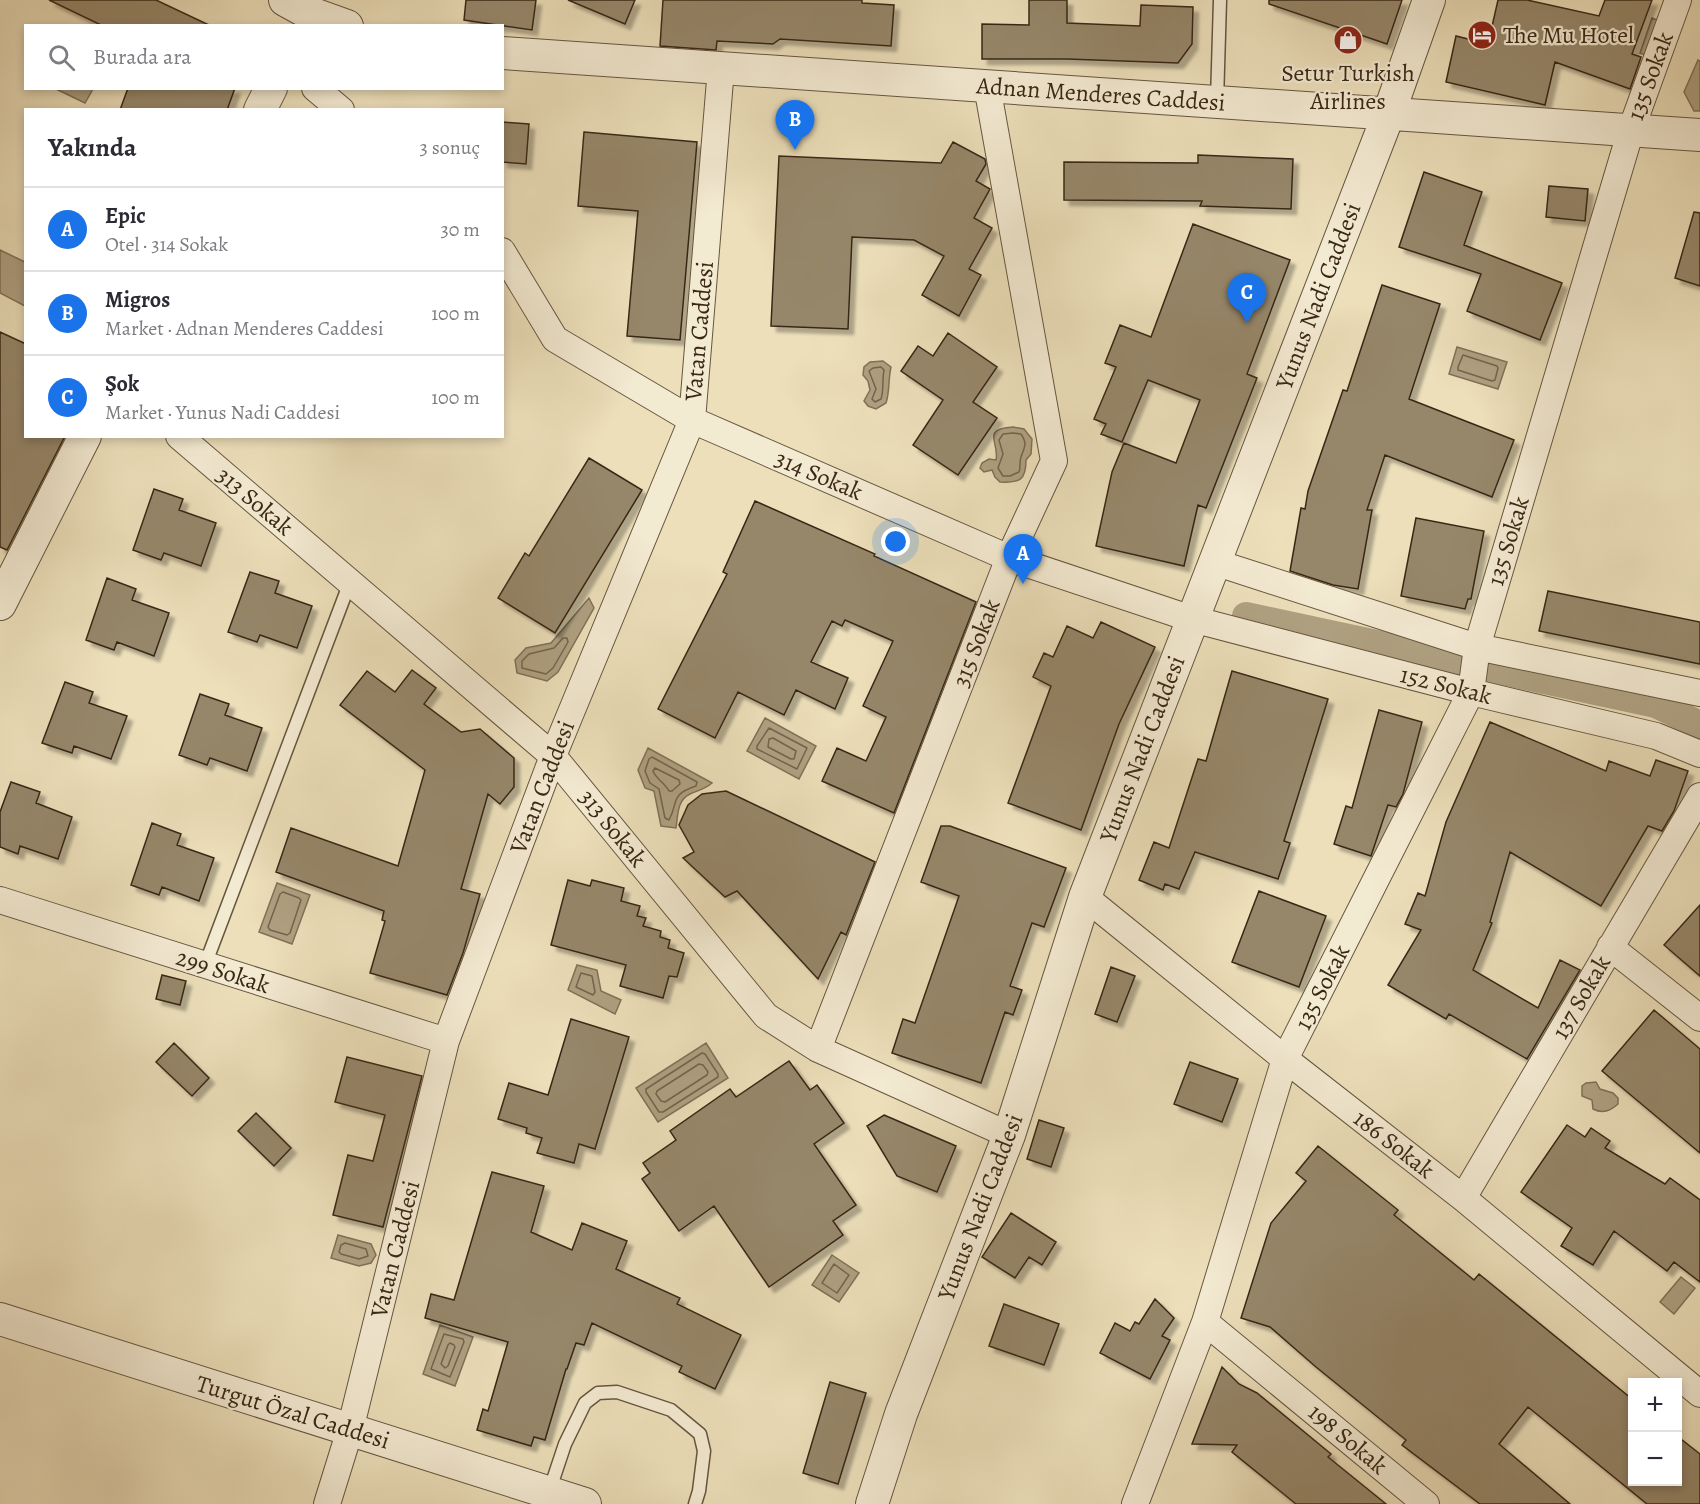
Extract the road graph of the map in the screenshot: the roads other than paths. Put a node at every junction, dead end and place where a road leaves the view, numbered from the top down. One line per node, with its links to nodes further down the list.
1 (1220, 0): 11 (lane)
2 (1430, 0): 14 (street, Yunus Nadi Caddesi)
3 (1678, 0): 15 (street, 135 Sokak)
4 (300, 9): 5 (street)
5 (341, 24)
6 (504, 53): 7 (street, Adnan Menderes Caddesi)
7 (721, 68): 8 (street, Adnan Menderes Caddesi); 18 (street, Vatan Caddesi)
8 (987, 86): 11 (street, Adnan Menderes Caddesi); 21 (street, 315 Sokak)
9 (270, 90): 12 (street)
10 (317, 90): 13 (street)
11 (1217, 102): 14 (street, Adnan Menderes Caddesi)
12 (261, 108)
13 (339, 108)
14 (1389, 113): 15 (street, Adnan Menderes Caddesi); 22 (street, Yunus Nadi Caddesi)
15 (1631, 130): 16 (street, Adnan Menderes Caddesi); 26 (street, 135 Sokak)
16 (1700, 135)
17 (504, 254): 18 (street, 314 Sokak)
18 (692, 420): 21 (street, 314 Sokak); 29 (street, Vatan Caddesi)
19 (84, 438): 24 (street)
20 (181, 438): 23 (street, 313 Sokak)
21 (1009, 558): 25 (street, 314 Sokak); 37 (street, 315 Sokak)
22 (1214, 562): 25 (street, Yunus Nadi Caddesi); 26 (street, 152 Sokak)
23 (350, 582): 29 (street, 313 Sokak); 34 (lane)
24 (0, 604)
25 (1192, 620): 26 (street, 152 Sokak); 31 (street, Yunus Nadi Caddesi)
26 (1474, 668): 27 (street, 152 Sokak); 28 (street, 152 Sokak); 38 (street, 135 Sokak)
27 (1700, 693)
28 (1700, 754)
29 (553, 756): 36 (street, Vatan Caddesi); 37 (street, 313 Sokak)
30 (1700, 796): 33 (street, 137 Sokak)
31 (1085, 897): 38 (street, 186 Sokak); 39 (street, Yunus Nadi Caddesi)
32 (0, 900): 34 (street, 299 Sokak)
33 (1610, 947): 35 (street); 40 (street, 137 Sokak)
34 (205, 965): 36 (street, 299 Sokak)
35 (1700, 1018)
36 (446, 1041): 44 (street, Vatan Caddesi)
37 (819, 1049): 39 (street, 313 Sokak)
38 (1285, 1059): 40 (street, 186 Sokak); 42 (street, 135 Sokak)
39 (1009, 1135): 48 (street, Yunus Nadi Caddesi)
40 (1463, 1198): 43 (street, 186 Sokak)
41 (0, 1319): 44 (street, Turgut Özal Caddesi)
42 (1205, 1322): 49 (street, 135 Sokak); 50 (street, 198 Sokak)
43 (1700, 1394)
44 (350, 1430): 45 (street, Turgut Özal Caddesi); 46 (street, Vatan Caddesi)
45 (564, 1499): 47 (lane)
46 (327, 1504)
47 (695, 1504)
48 (872, 1504)
49 (1135, 1504)
50 (1426, 1504)

